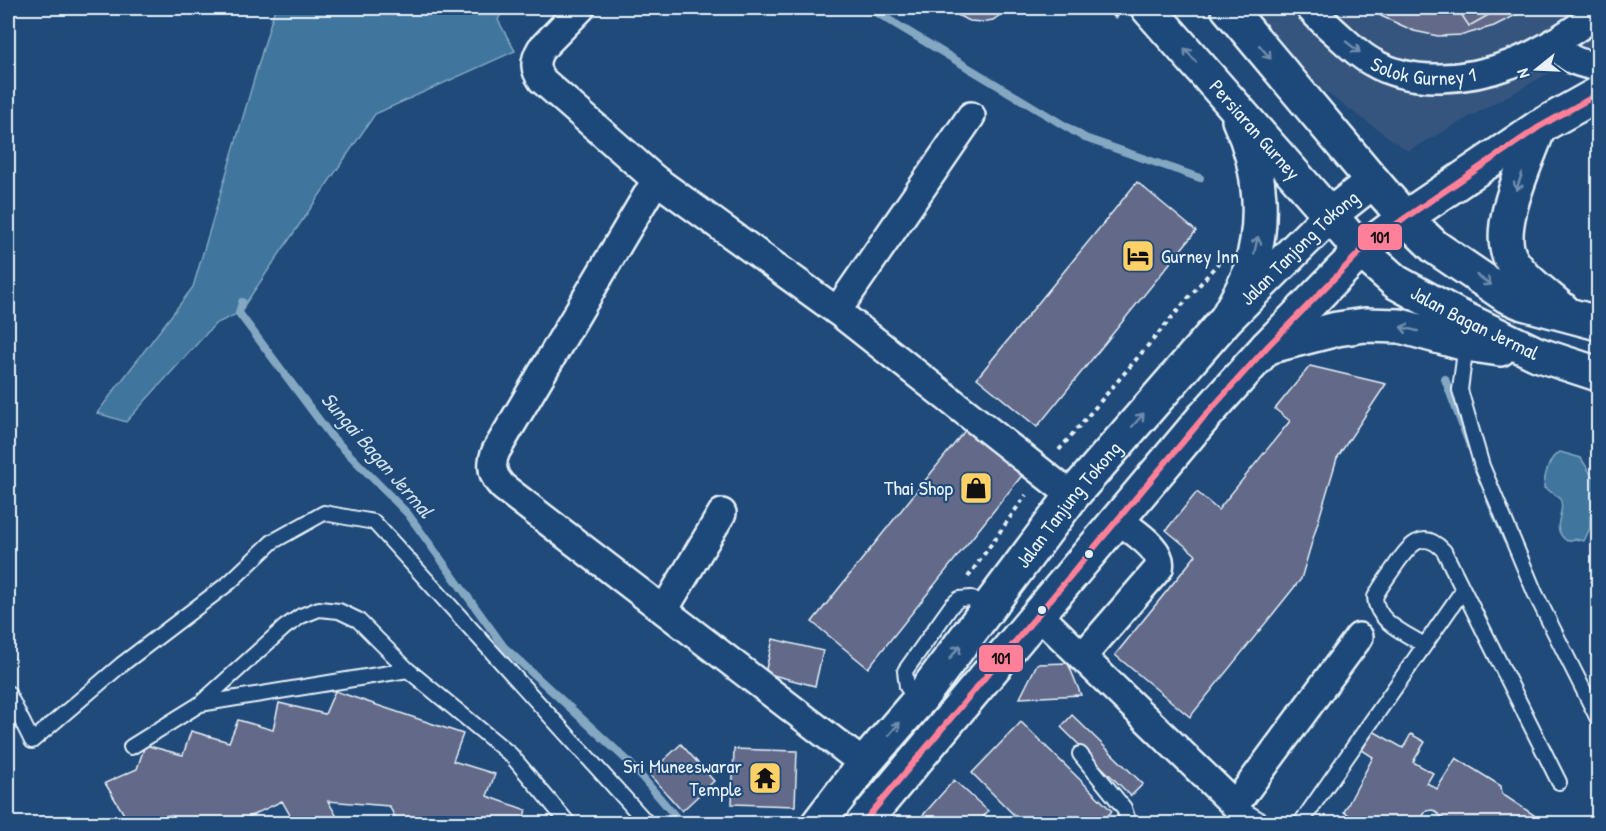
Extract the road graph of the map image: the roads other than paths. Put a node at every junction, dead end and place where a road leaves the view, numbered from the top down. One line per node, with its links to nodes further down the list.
1 (581, 8): 12 (street)
2 (1228, 8): 13 (main road, one-way to 13)
3 (1310, 8): 6 (street, Solok Gurney 1, one-way to 6)
4 (1599, 14): 6 (street, Solok Gurney 1)
5 (1135, 16): 9 (main road, Persiaran Gurney, one-way to 5)
6 (1554, 42): 7 (street)
7 (1599, 67)
8 (1599, 94): 11 (main road)
9 (1229, 99): 14 (main road, Persiaran Gurney); 18 (main road, one-way to 9)
10 (971, 116): 17 (street)
11 (1539, 128): 15 (main road); 19 (main road, one-way to 19)
12 (656, 180): 17 (street); 28 (street)
13 (1372, 181): 14 (main road, Jalan Tanjong Tokong); 15 (main road)
14 (1330, 215): 16 (main road, Persiaran Gurney); 18 (main road, Jalan Tanjong Tokong)
15 (1404, 218): 16 (main road); 19 (main road, Jalan Bagan Jermal, one-way to 19)
16 (1361, 251): 21 (main road); 22 (main road, Jalan Bagan Jermal)
17 (837, 311): 24 (street)
18 (1227, 318): 24 (main road, Jalan Tanjung Tokong, one-way to 18)
19 (1584, 319)
20 (1466, 344): 21 (main road, one-way to 21); 22 (main road); 36 (lane)
21 (1267, 347): 26 (main road)
22 (1537, 354): 23 (main road, Jalan Bagan Jermal)
23 (1599, 374)
24 (1072, 496): 39 (main road, Jalan Tanjung Tokong, one-way to 24)
25 (722, 513): 28 (street)
26 (1119, 520): 29 (main road); 32 (street)
27 (1463, 590): 31 (lane); 31 (lane); 40 (lane)
28 (664, 610): 39 (street)
29 (1038, 614): 32 (street); 45 (main road)
30 (1359, 637): 41 (street)
31 (1424, 645): 48 (lane)
32 (1082, 657): 41 (street)
33 (408, 670): 35 (lane); 35 (lane); 42 (lane)
34 (8, 693): 43 (lane)
35 (201, 704): 37 (lane)
36 (1599, 718)
37 (131, 747)
38 (1080, 754): 46 (lane)
39 (864, 764): 44 (main road)
40 (1559, 782)
41 (1235, 805): 47 (lane)
42 (569, 824)
43 (648, 824)
44 (818, 824)
45 (862, 824)
46 (1129, 824)
47 (1267, 824)
48 (1300, 824)

